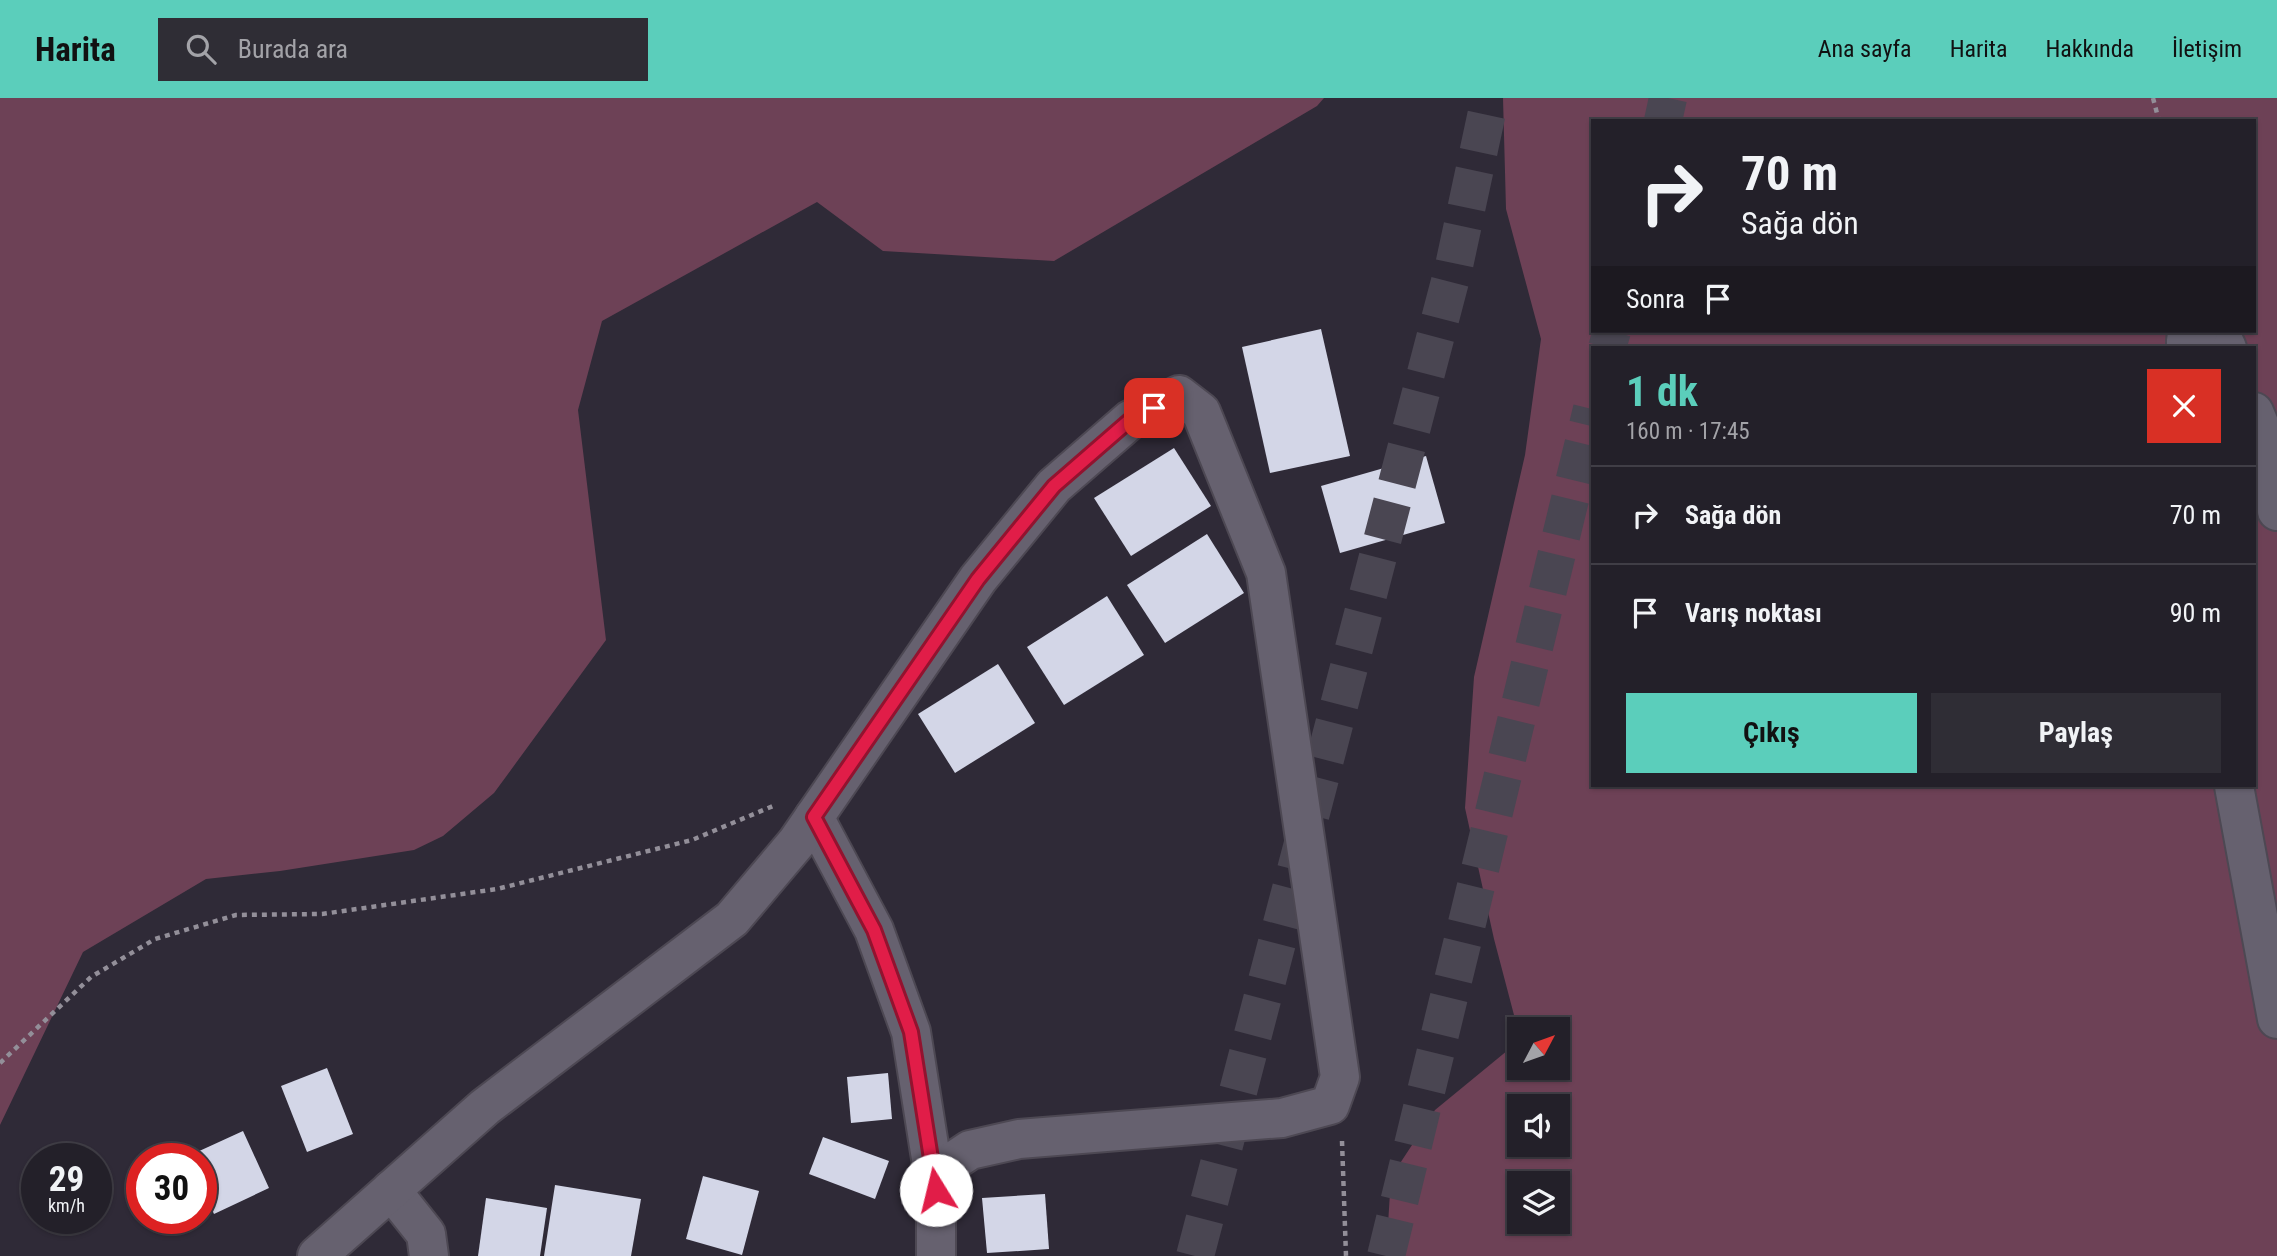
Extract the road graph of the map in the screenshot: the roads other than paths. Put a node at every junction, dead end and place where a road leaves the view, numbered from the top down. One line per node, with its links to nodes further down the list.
1 (2195, 333): 2 (street)
2 (2186, 346)
3 (2256, 417): 4 (street)
4 (2277, 511)
5 (2234, 787): 7 (street)
6 (814, 817): 8 (street); 9 (street); 9 (street)
7 (2277, 1019)
8 (391, 1190): 10 (street); 11 (street)
9 (936, 1190): 12 (street)
10 (317, 1256)
11 (429, 1256)
12 (936, 1256)

